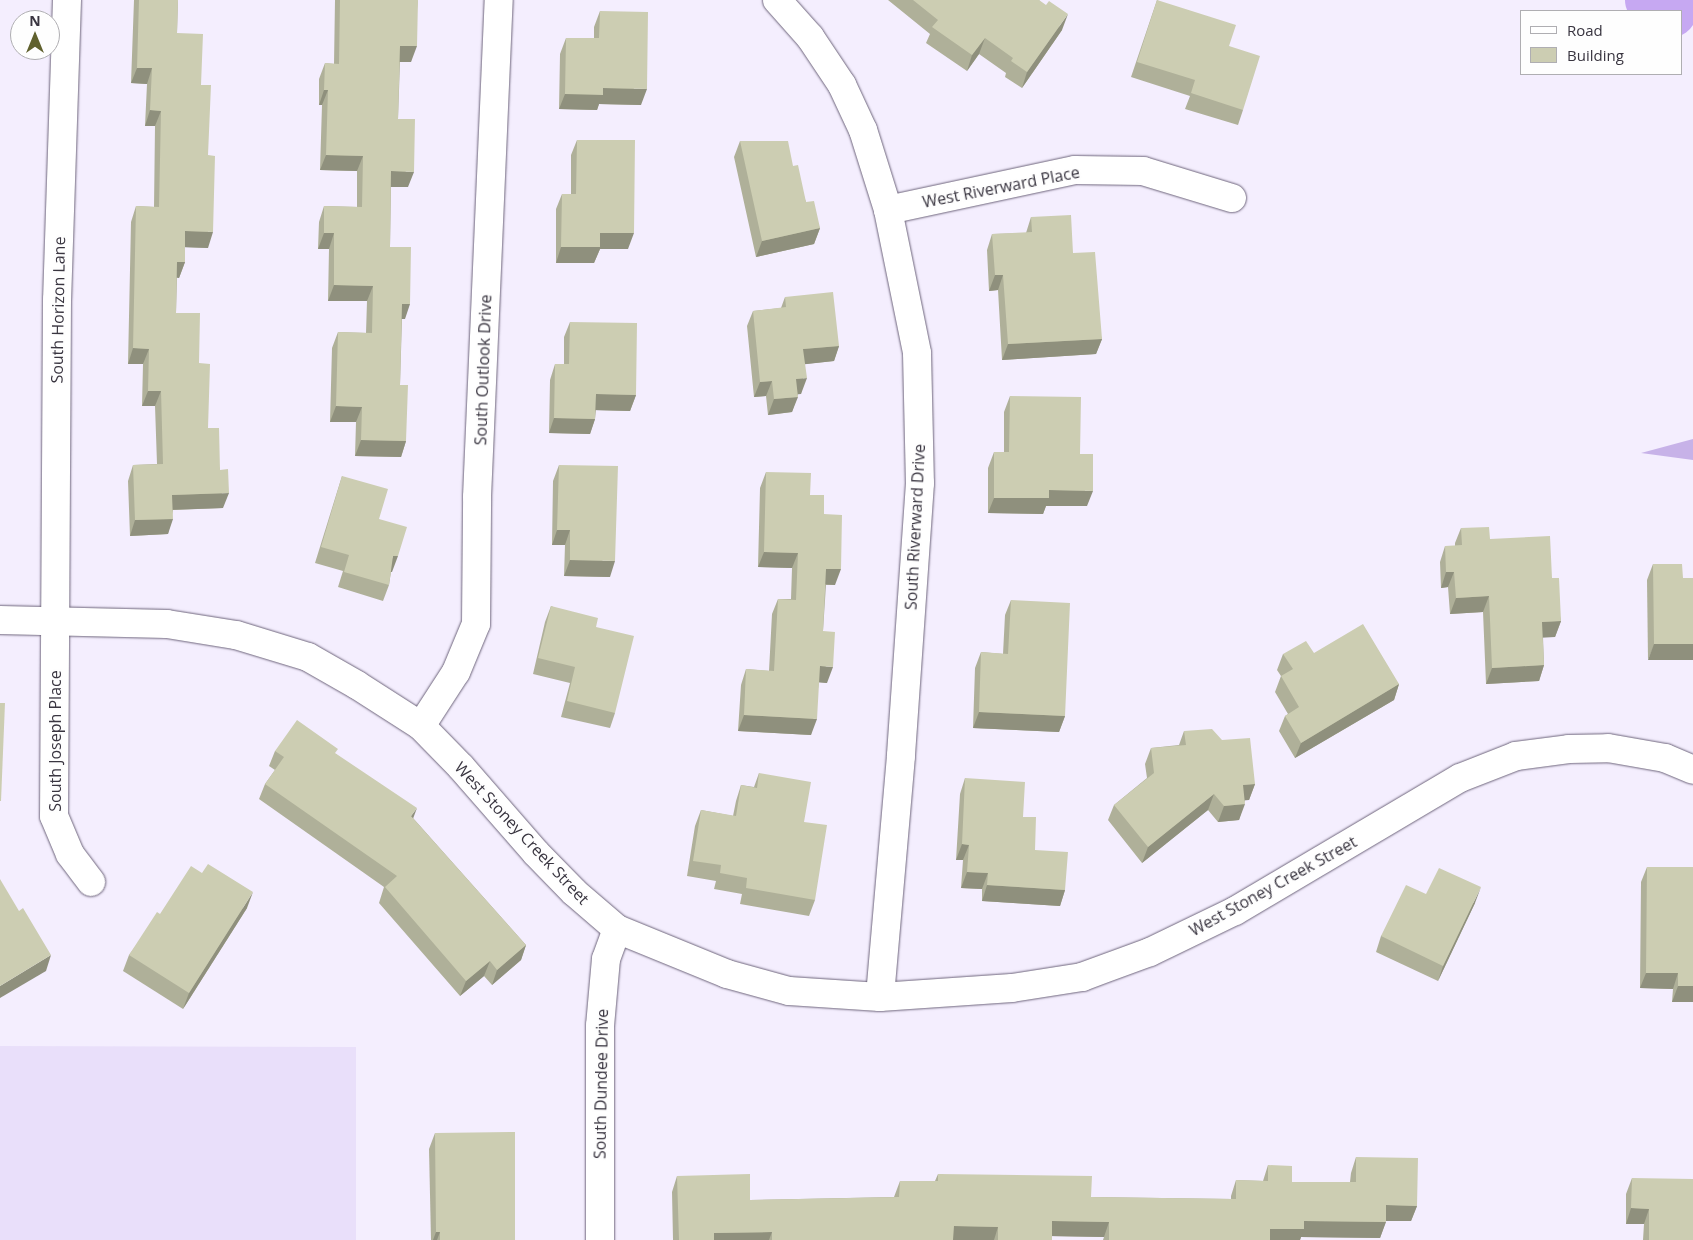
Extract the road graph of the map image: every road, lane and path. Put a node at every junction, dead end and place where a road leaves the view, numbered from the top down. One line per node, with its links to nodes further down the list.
1 (67, 0): 7 (street, South Horizon Lane)
2 (499, 0): 8 (street, South Outlook Drive)
3 (777, 0): 5 (street, South Riverward Drive)
4 (1232, 198): 5 (street, West Riverward Place)
5 (888, 210): 12 (street, South Riverward Drive)
6 (0, 620): 7 (street, West Stoney Creek Street)
7 (55, 621): 8 (street, West Stoney Creek Street); 10 (street, South Joseph Place)
8 (421, 726): 11 (street, West Stoney Creek Street)
9 (1693, 770): 12 (street, West Stoney Creek Street)
10 (91, 882)
11 (617, 929): 12 (street, West Stoney Creek Street); 13 (street, South Dundee Drive)
12 (880, 997)
13 (600, 1240)

